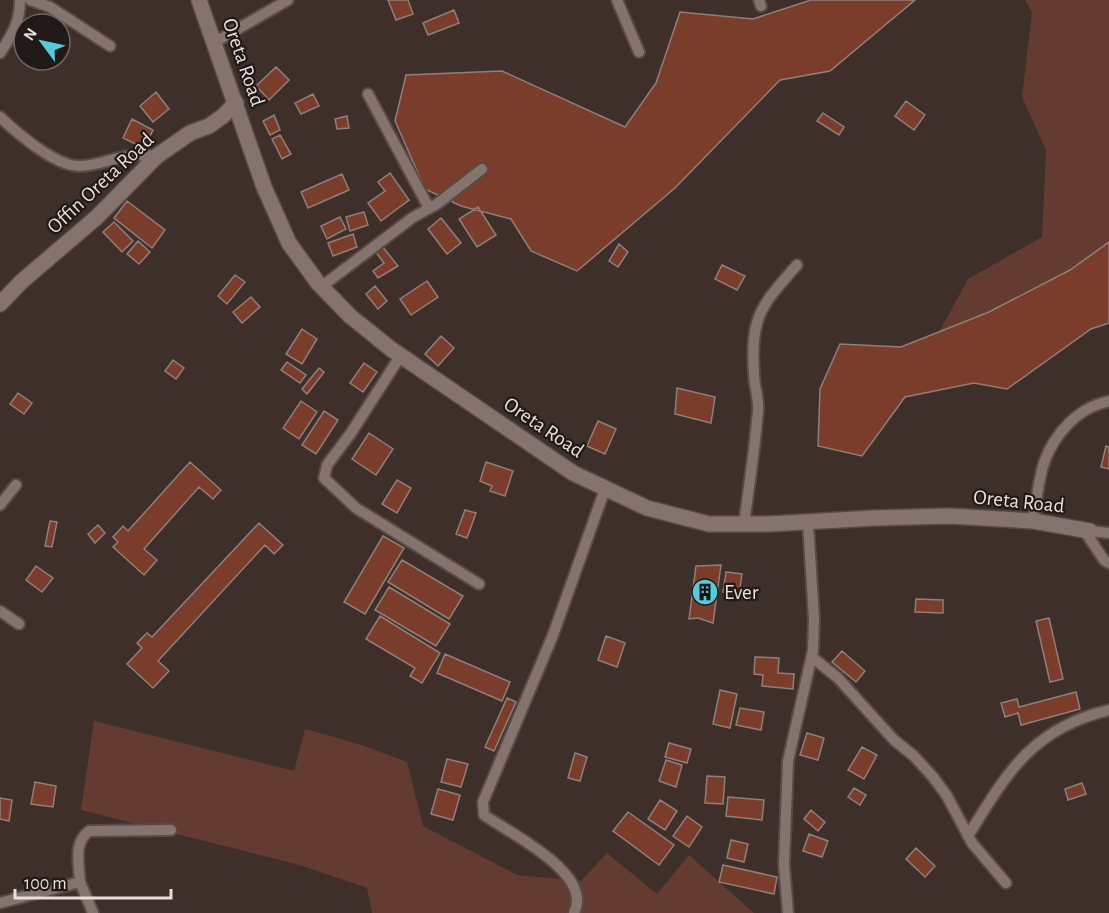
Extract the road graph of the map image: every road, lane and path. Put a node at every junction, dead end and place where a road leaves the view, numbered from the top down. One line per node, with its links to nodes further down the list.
1 (20, 0): 9 (street)
2 (30, 0): 7 (street)
3 (199, 0): 6 (street, Oreta Road)
4 (288, 0): 6 (street)
5 (617, 0): 8 (street)
6 (215, 42): 11 (street, Oreta Road)
7 (110, 46)
8 (639, 51)
9 (0, 53)
10 (368, 94): 15 (street)
11 (236, 103): 13 (street, Offin Oreta Road); 17 (street, Oreta Road)
12 (0, 117): 13 (street)
13 (157, 156): 18 (street, Offin Oreta Road)
14 (482, 169): 15 (street)
15 (429, 208): 17 (street)
16 (797, 265): 26 (street)
17 (321, 287): 19 (street, Oreta Road)
18 (0, 304)
19 (401, 355): 22 (street, Oreta Road); 30 (street)
20 (1109, 401): 24 (street)
21 (16, 485): 23 (street)
22 (605, 489): 26 (street, Oreta Road); 41 (street)
23 (0, 505)
24 (1033, 520): 25 (street, Oreta Road); 27 (street, Oreta Road)
25 (808, 522): 26 (street, Oreta Road); 33 (street)
26 (744, 524)
27 (1090, 531): 28 (street); 29 (street)
28 (1109, 533)
29 (1109, 563)
30 (479, 584)
31 (0, 610): 32 (street)
32 (19, 624)
33 (812, 657): 36 (street); 42 (street)
34 (1109, 710): 36 (street)
35 (171, 830): 37 (street)
36 (968, 836): 38 (street)
37 (80, 882): 39 (street); 40 (street)
38 (1006, 883)
39 (0, 903)
40 (93, 913)
41 (574, 913)
42 (788, 913)

